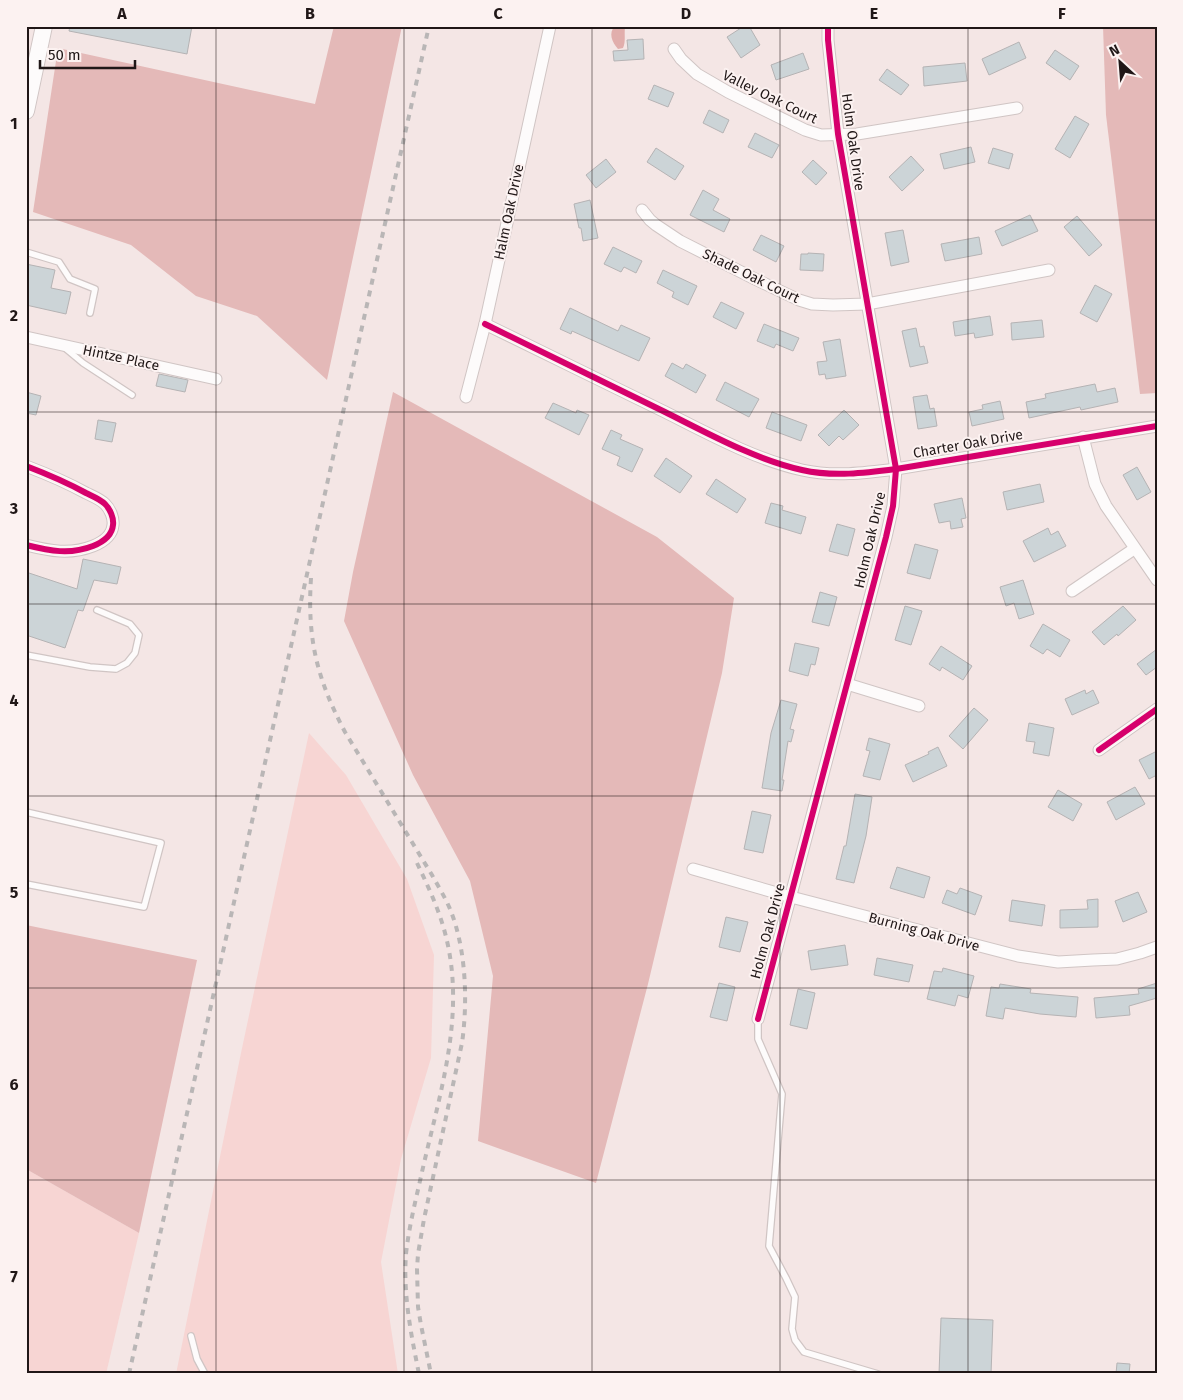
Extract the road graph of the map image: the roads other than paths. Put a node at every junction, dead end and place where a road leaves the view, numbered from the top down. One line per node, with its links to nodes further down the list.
1 (44, 26): 6 (main road)
2 (550, 26): 13 (street, Halm Oak Drive)
3 (828, 26): 7 (street, Holm Oak Drive)
4 (674, 49): 7 (street, Valley Oak Court)
5 (1017, 108): 7 (street, Valley Oak Court)
6 (26, 111)
7 (838, 134): 11 (street, Holm Oak Drive)
8 (642, 210): 11 (street, Shade Oak Court)
9 (26, 252): 12 (lane)
10 (1049, 270): 11 (street, Shade Oak Court)
11 (867, 304): 22 (street, Holm Oak Drive)
12 (90, 313)
13 (485, 324): 18 (street, Halm Oak Drive); 22 (street, Charter Oak Drive)
14 (26, 337): 15 (street, Hintze Place)
15 (62, 345): 16 (street, Hintze Place); 17 (lane)
16 (216, 379)
17 (132, 395)
18 (466, 397)
19 (1157, 426): 20 (street, Charter Oak Drive)
20 (1083, 437): 22 (street, Charter Oak Drive); 24 (street)
21 (26, 466): 23 (street)
22 (896, 469): 29 (street, Holm Oak Drive)
23 (26, 545)
24 (1134, 549): 25 (street); 26 (street)
25 (1157, 580)
26 (1072, 591)
27 (97, 610): 28 (lane)
28 (26, 655)
29 (847, 684): 30 (street); 36 (street, Holm Oak Drive)
30 (919, 706)
31 (1157, 710): 32 (street)
32 (1099, 750)
33 (26, 812): 35 (lane)
34 (694, 869): 36 (street, Burning Oak Drive)
35 (26, 884)
36 (791, 897): 37 (street, Burning Oak Drive); 38 (street, Holm Oak Drive)
37 (1157, 946)
38 (758, 1019): 41 (lane)
39 (191, 1336): 40 (lane)
40 (205, 1374)
41 (878, 1374)

